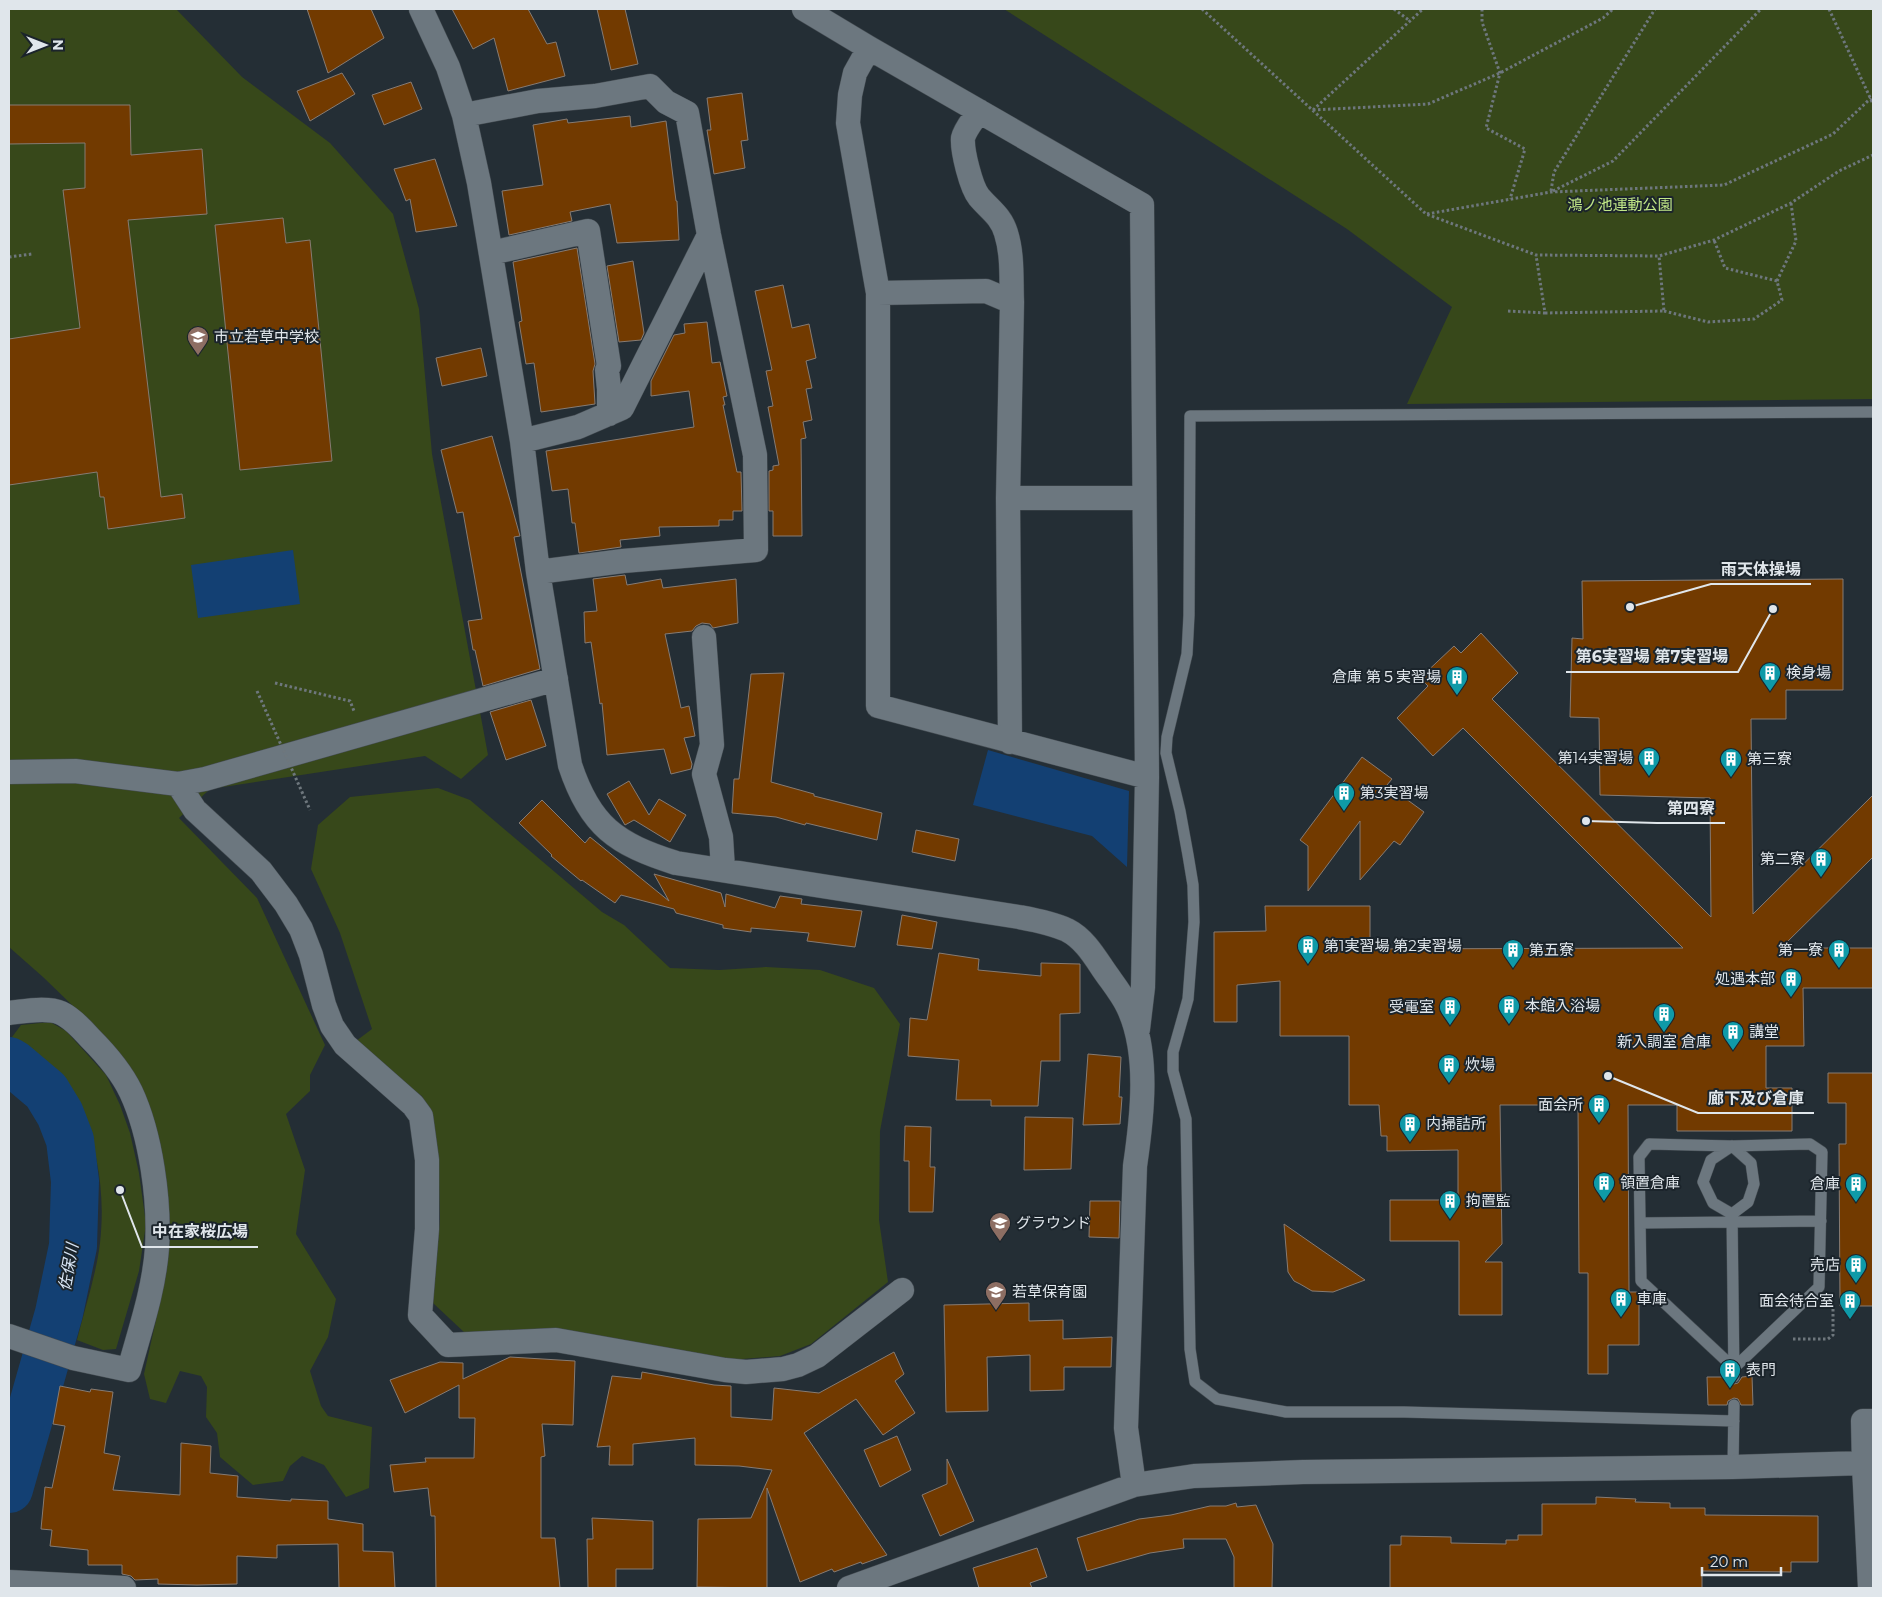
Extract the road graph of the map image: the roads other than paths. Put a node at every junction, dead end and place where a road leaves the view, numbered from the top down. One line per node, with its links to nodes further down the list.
1 (421, 9): 5 (street)
2 (804, 9): 3 (street)
3 (869, 48): 4 (street); 8 (street)
4 (979, 112): 9 (street); 14 (street)
5 (464, 116): 6 (street); 7 (street)
6 (709, 235): 11 (street); 15 (street)
7 (491, 254): 11 (street); 12 (street)
8 (878, 292): 9 (street); 18 (street)
9 (1012, 302): 13 (street)
10 (1873, 412): 33 (lane)
11 (609, 414): 12 (street)
12 (522, 441): 15 (street)
13 (1008, 498): 14 (street); 18 (street)
14 (1144, 498): 20 (street)
15 (538, 572): 17 (street)
16 (704, 637): 22 (street)
17 (556, 679): 21 (street); 22 (street)
18 (1010, 742): 20 (street)
19 (9, 772): 21 (street)
20 (1147, 778): 24 (street)
21 (178, 784): 29 (street)
22 (723, 869): 24 (street)
23 (9, 1013): 30 (street)
24 (1137, 1033): 37 (street)
25 (1732, 1146): 26 (lane); 26 (lane); 27 (lane); 28 (lane)
26 (1732, 1218): 27 (lane); 28 (lane); 31 (lane)
27 (1821, 1221): 31 (lane)
28 (1640, 1223): 31 (lane)
29 (902, 1290)
30 (14, 1338)
31 (1734, 1372)
32 (1734, 1405): 33 (lane)
33 (1734, 1421): 36 (lane)
34 (1873, 1421): 35 (street)
35 (1864, 1463): 36 (street); 42 (street)
36 (1733, 1467): 37 (street)
37 (1134, 1485): 41 (street)
38 (17, 1582): 39 (street)
39 (59, 1586): 40 (street)
40 (124, 1588)
41 (849, 1588)
42 (1870, 1588)

